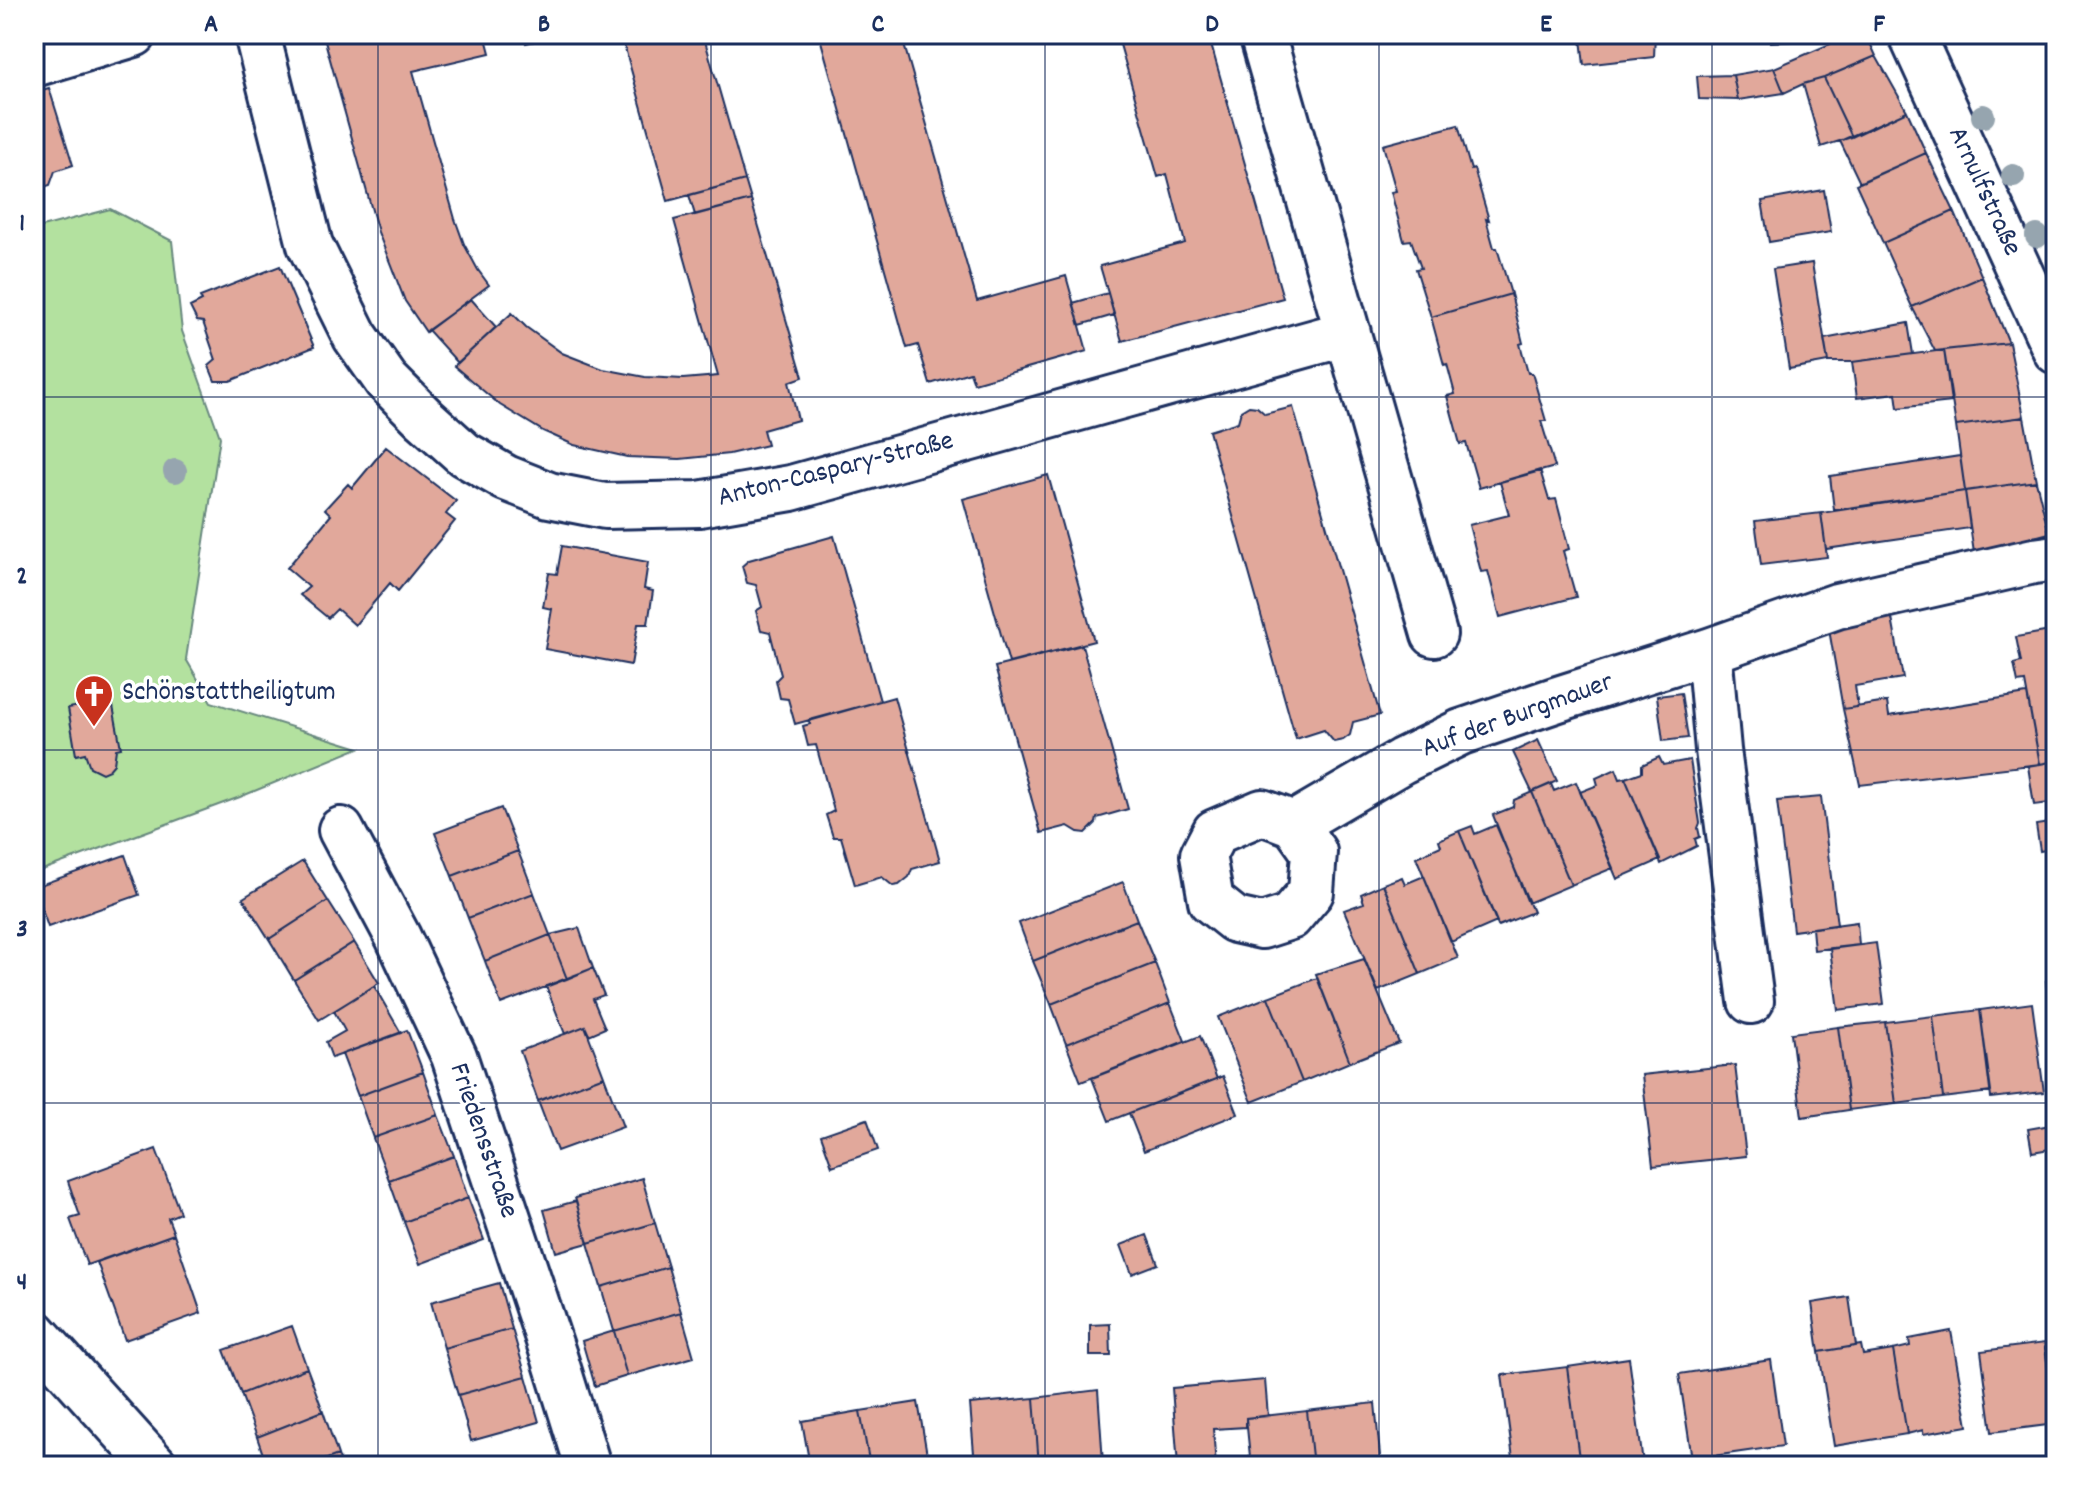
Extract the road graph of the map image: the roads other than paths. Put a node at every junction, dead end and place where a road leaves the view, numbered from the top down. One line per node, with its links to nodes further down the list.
1 (134, 34): 5 (street)
2 (257, 34): 6 (street, Anton-Caspary-Straße)
3 (1262, 34): 6 (street)
4 (1911, 34): 7 (street, Arnulfstraße)
5 (34, 64)
6 (1348, 333): 9 (street)
7 (2056, 351)
8 (2056, 558): 10 (street, Auf der Burgmauer)
9 (1434, 634)
10 (1709, 651): 11 (street, Auf der Burgmauer); 13 (street)
11 (1294, 824)
12 (341, 830): 16 (street, Friedensstraße)
13 (1751, 1001)
14 (34, 1332): 15 (street)
15 (155, 1466)
16 (588, 1466)

